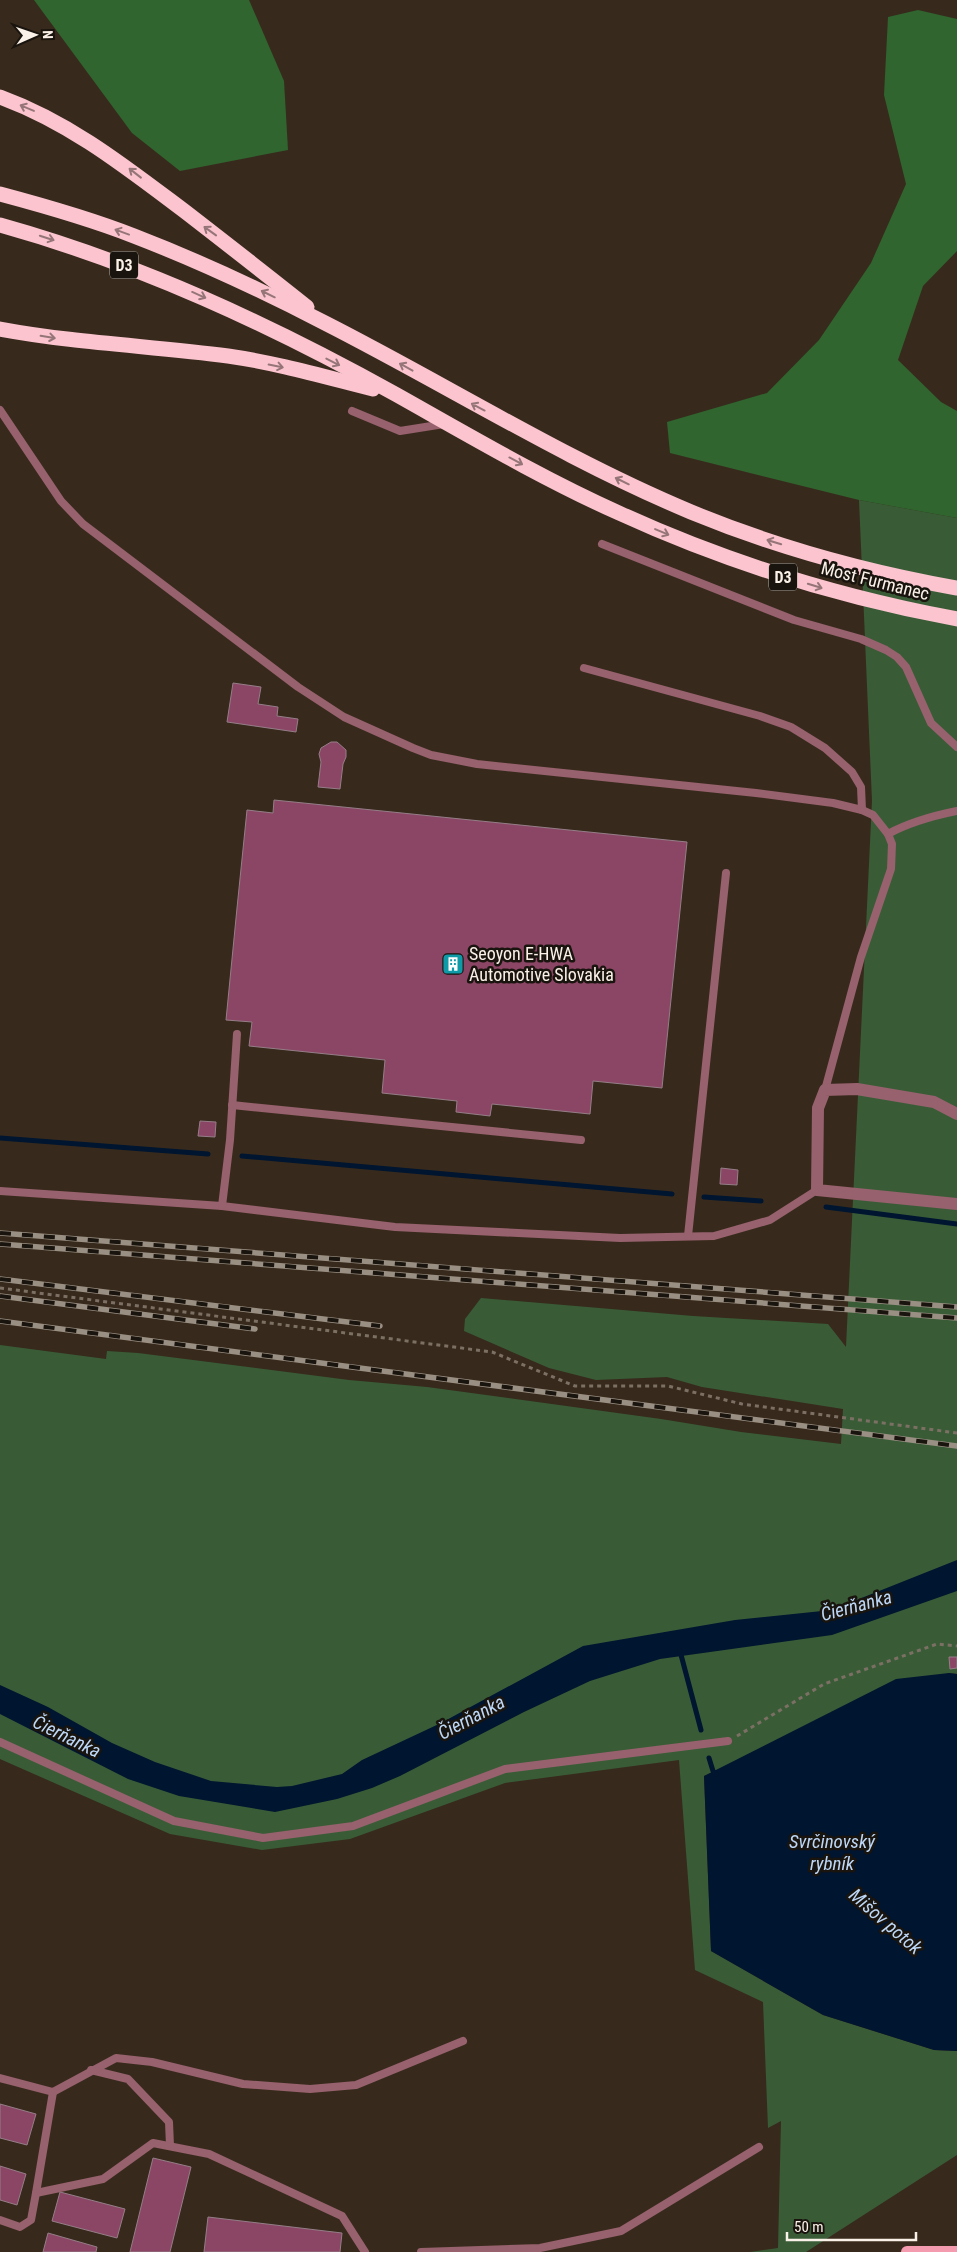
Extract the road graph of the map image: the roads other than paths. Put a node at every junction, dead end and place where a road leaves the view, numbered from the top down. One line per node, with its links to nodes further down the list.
1 (0, 97): 4 (highway, one-way to 1)
2 (0, 194): 4 (highway, D3, one-way to 2)
3 (0, 225): 6 (highway, D3, one-way to 6)
4 (327, 324): 11 (highway, Most Furmanec / D3, one-way to 4)
5 (0, 329): 6 (highway, one-way to 6)
6 (396, 395): 9 (highway, D3)
7 (0, 410): 15 (lane)
8 (352, 411): 9 (lane)
9 (446, 423): 12 (highway, Most Furmanec / D3, one-way to 12)
10 (602, 544): 14 (lane)
11 (957, 588)
12 (957, 619)
13 (584, 668): 15 (lane)
14 (957, 747)
15 (862, 810): 17 (lane)
16 (957, 812): 17 (lane)
17 (888, 834): 20 (lane)
18 (726, 873): 28 (lane)
19 (237, 1034): 21 (lane)
20 (825, 1090): 22 (street); 24 (street)
21 (232, 1105): 23 (lane); 27 (lane)
22 (957, 1114)
23 (581, 1140)
24 (817, 1190): 26 (street); 28 (lane)
25 (0, 1191): 27 (lane)
26 (957, 1204)
27 (222, 1206): 28 (lane)
28 (688, 1236)
29 (728, 1741): 30 (lane)
30 (0, 1742)
31 (463, 2041): 32 (lane)
32 (91, 2070): 34 (lane); 35 (lane)
33 (0, 2078): 34 (lane)
34 (53, 2092): 37 (lane)
35 (170, 2146): 37 (lane); 39 (lane)
36 (759, 2147): 40 (lane)
37 (36, 2193): 38 (lane)
38 (0, 2220)
39 (365, 2252)
40 (422, 2252)
41 (907, 2252): 42 (main road)
42 (957, 2252)

